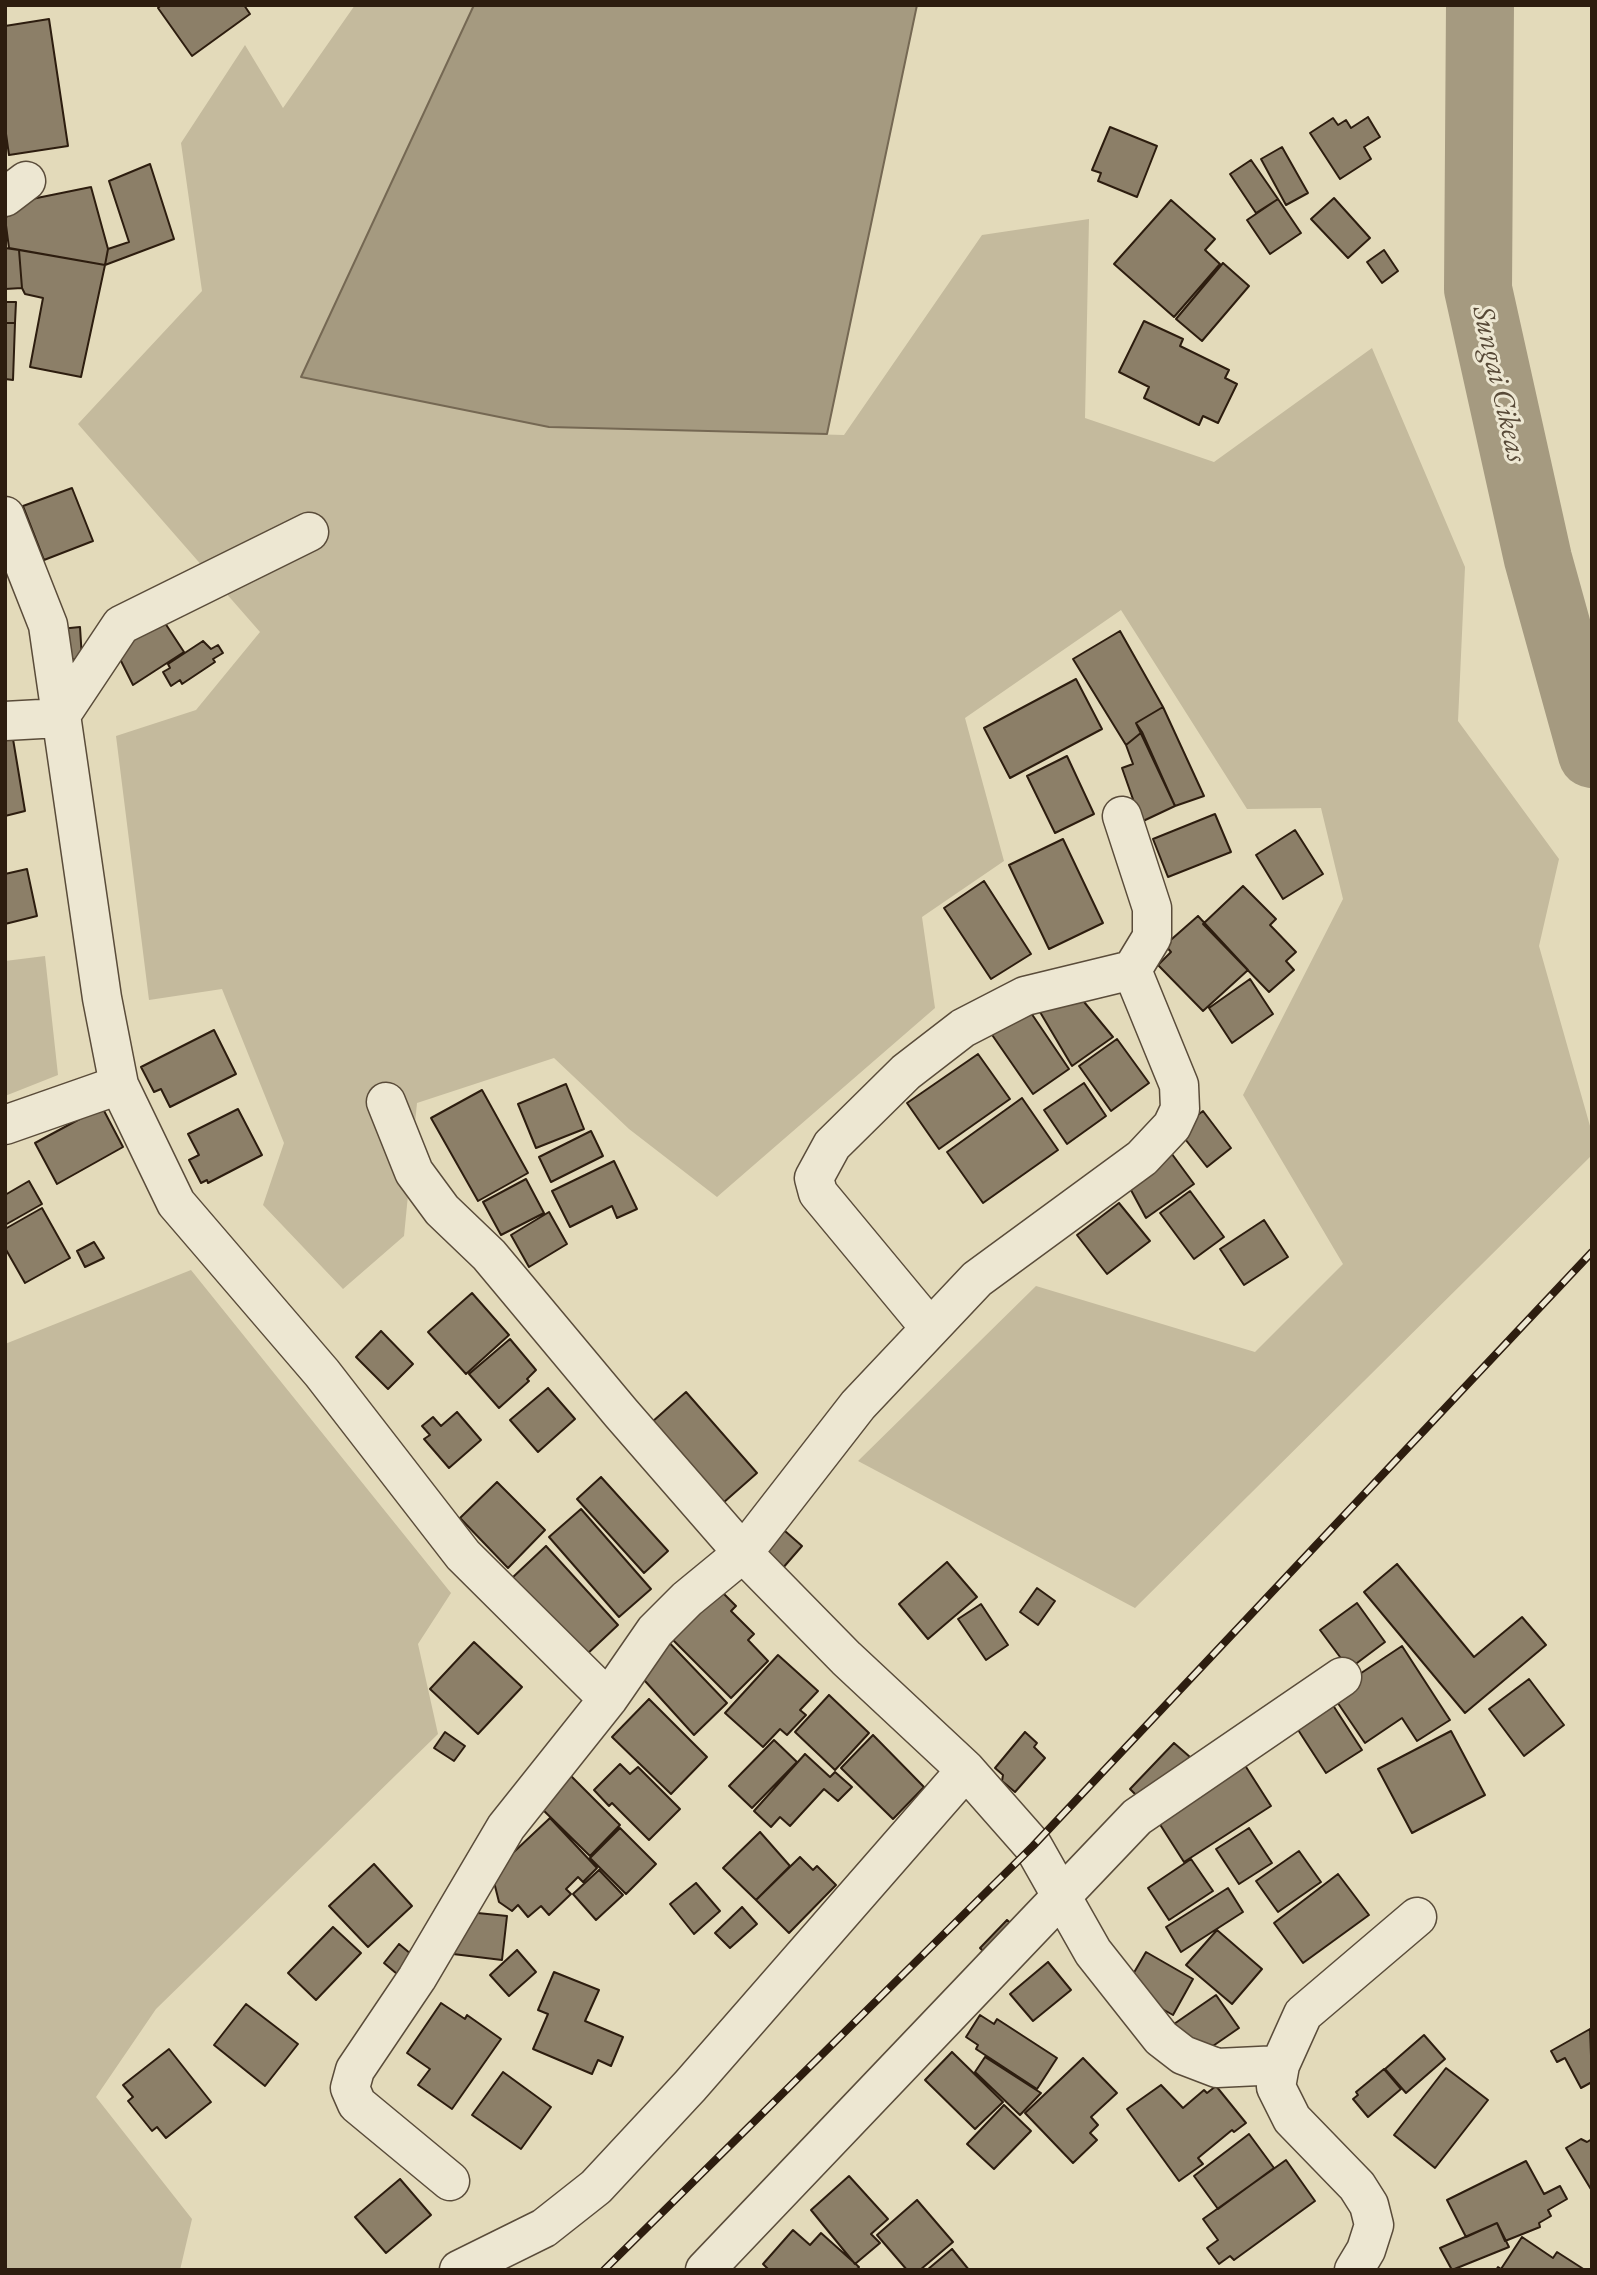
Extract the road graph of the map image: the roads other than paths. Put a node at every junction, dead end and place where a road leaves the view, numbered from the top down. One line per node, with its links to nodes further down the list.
1 (5, 516): 3 (street)
2 (309, 532): 3 (street)
3 (60, 718): 4 (street); 7 (street)
4 (5, 721)
5 (1122, 816): 6 (street)
6 (1132, 970): 10 (street); 10 (street)
7 (119, 1085): 9 (street); 13 (street)
8 (386, 1102): 11 (street)
9 (5, 1125)
10 (930, 1328): 11 (street)
11 (743, 1553): 13 (street); 14 (street)
12 (1342, 1677): 15 (street)
13 (608, 1699): 18 (street)
14 (966, 1770): 15 (street); 19 (street)
15 (1062, 1896): 17 (street); 20 (street)
16 (1417, 1917): 17 (street)
17 (1280, 2065): 21 (street)
18 (450, 2181)
19 (459, 2270)
20 (705, 2270)
21 (1354, 2270)

